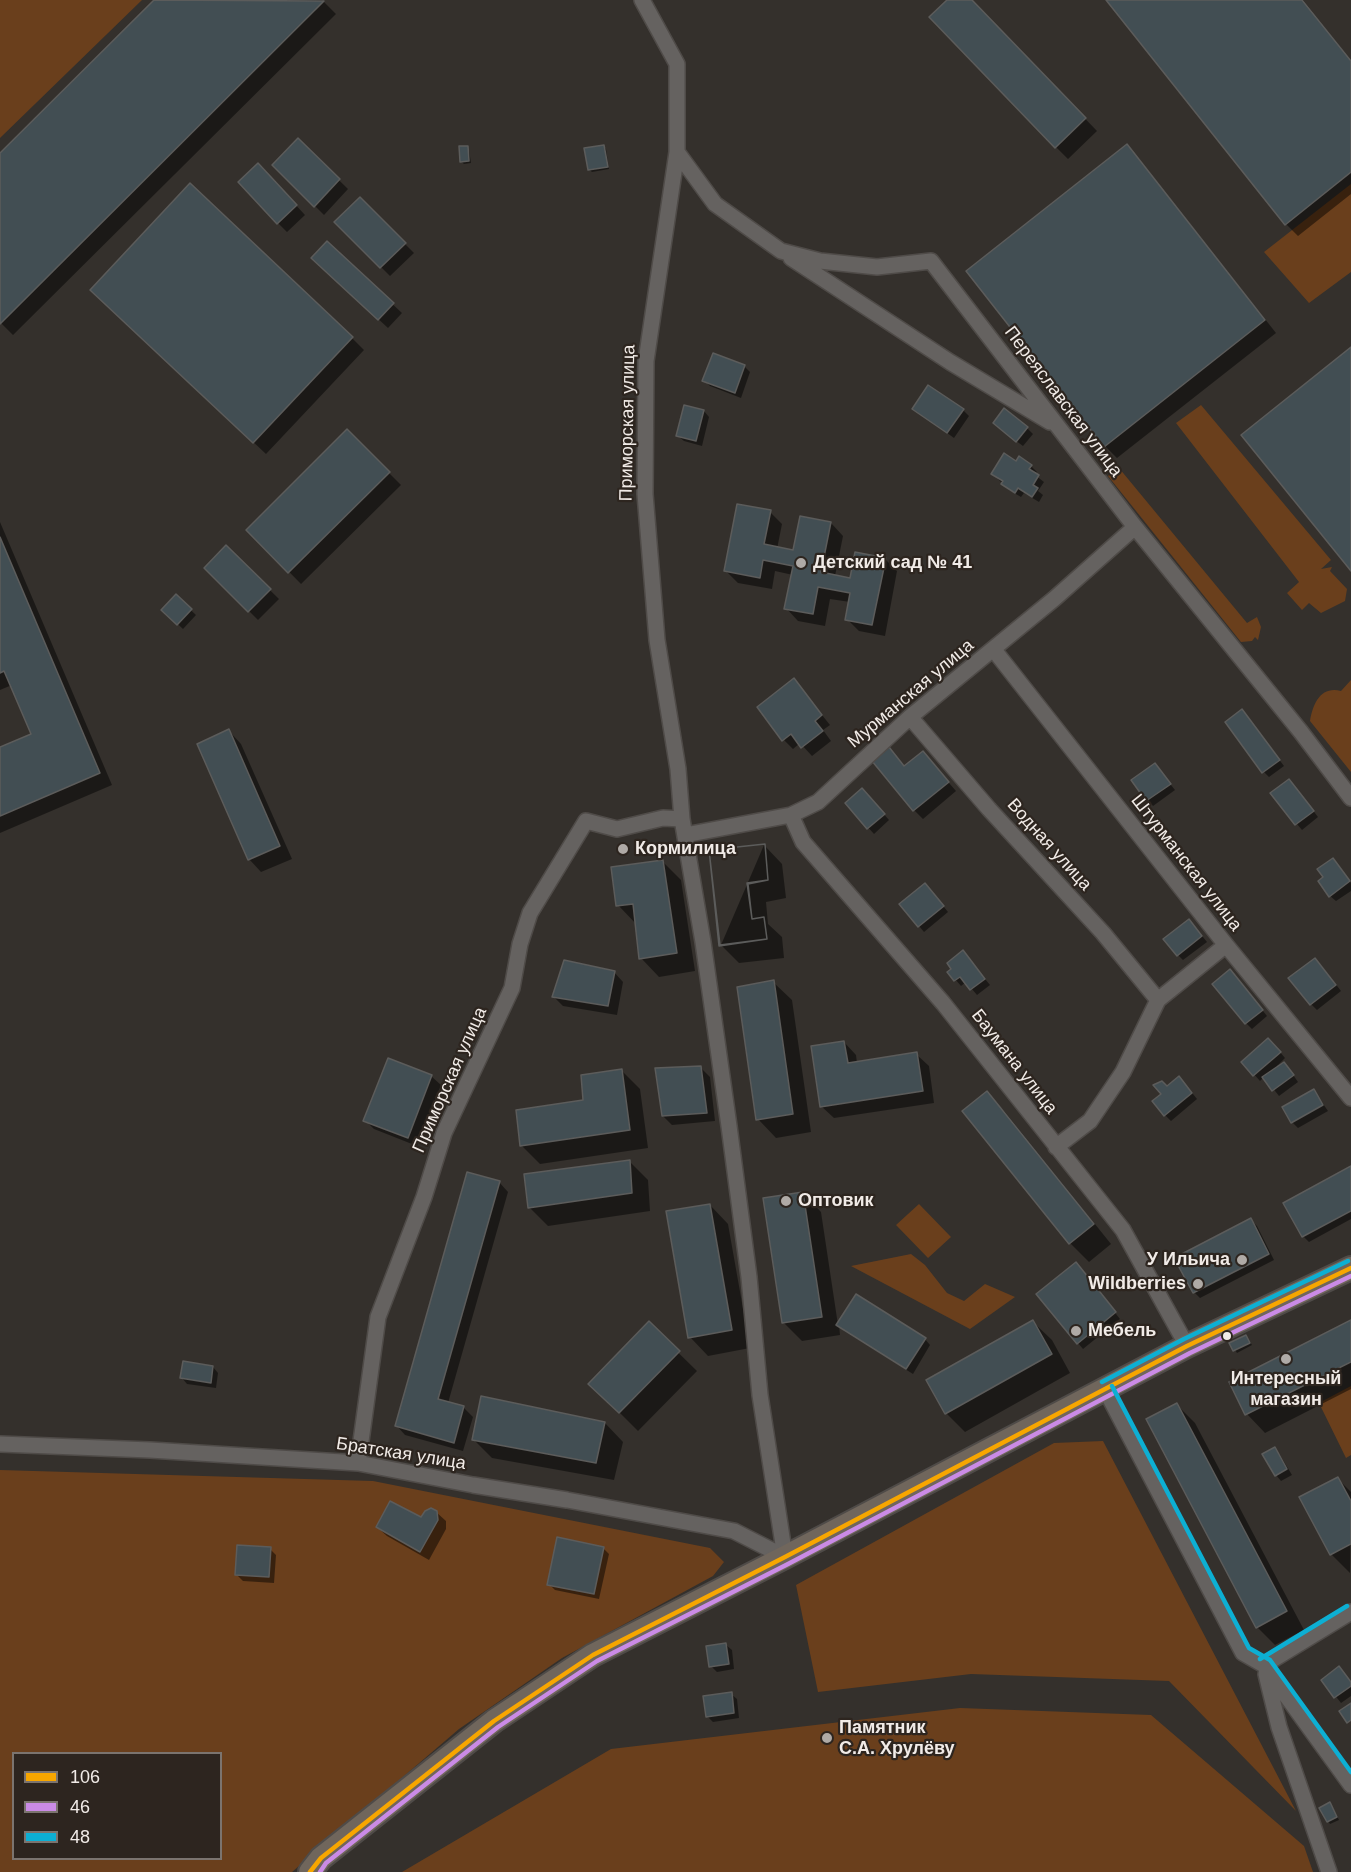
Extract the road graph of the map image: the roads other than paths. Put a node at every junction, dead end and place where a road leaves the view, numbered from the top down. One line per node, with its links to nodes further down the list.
1 (642, 0): 2 (street, Приморская улица)
2 (676, 152): 3 (street, Переяславская улица); 10 (street, Приморская улица)
3 (781, 251): 4 (street); 4 (street, Переяславская улица)
4 (1057, 426): 5 (street, Переяславская улица)
5 (1135, 527): 6 (street, Мурманская улица); 8 (street, Переяславская улица)
6 (994, 650): 7 (street, Мурманская улица); 11 (street, Штурманская улица)
7 (910, 717): 9 (street, Мурманская улица); 12 (street, Водная улица)
8 (1351, 798)
9 (791, 815): 10 (street, Мурманская улица); 14 (street, Баумана улица)
10 (683, 827): 19 (street, Приморская улица); 20 (street, Приморская улица)
11 (1226, 945): 12 (street); 13 (street, Штурманская улица)
12 (1158, 1000): 14 (street)
13 (1351, 1098)
14 (1056, 1147): 16 (street, Баумана улица)
15 (1351, 1268): 16 (main road)
16 (1187, 1346): 17 (main road)
17 (1105, 1389): 20 (main road); 22 (street)
18 (0, 1444): 19 (street, Братская улица)
19 (358, 1463): 20 (street, Братская улица)
20 (785, 1557): 24 (main road)
21 (1351, 1612): 22 (street)
22 (1264, 1665): 23 (street); 25 (street)
23 (1351, 1785)
24 (310, 1872)
25 (1329, 1872)

